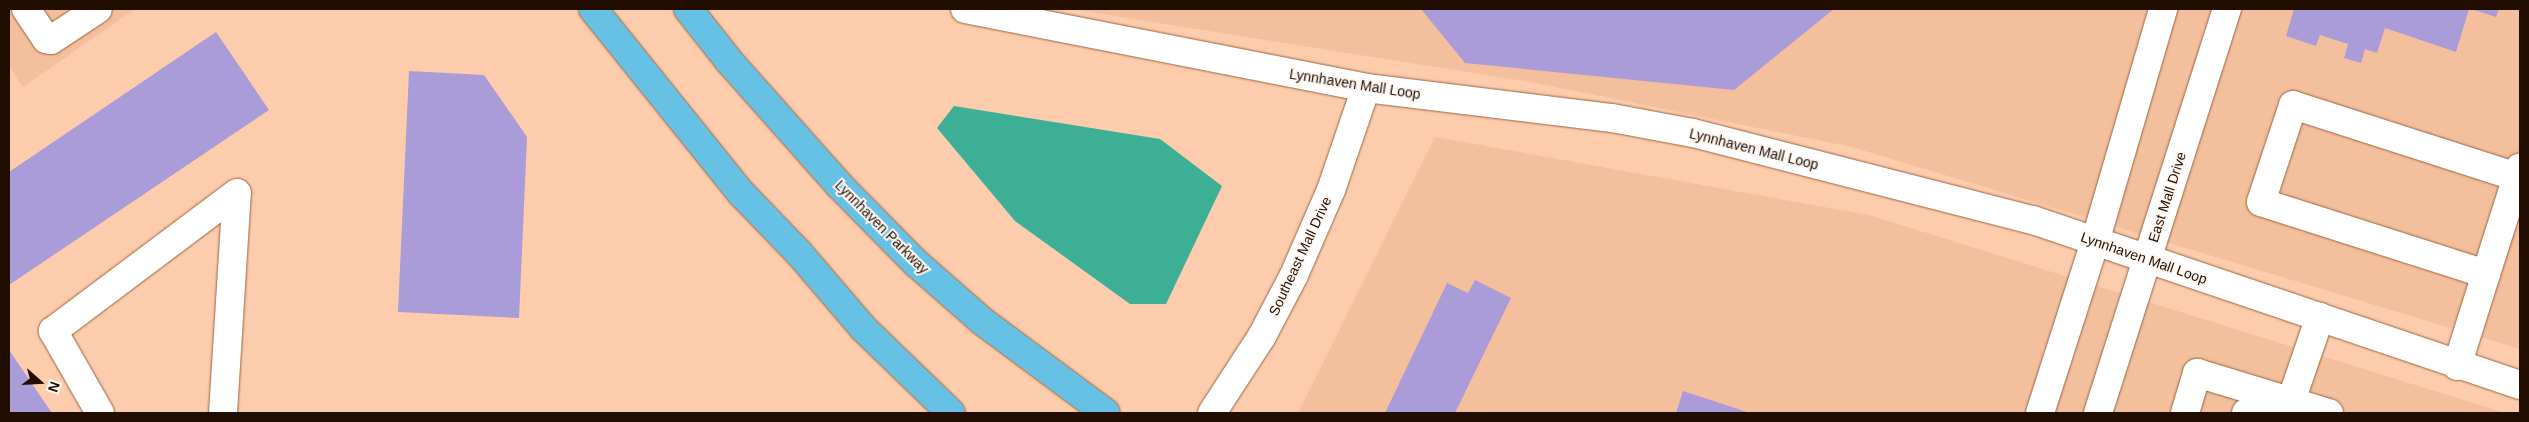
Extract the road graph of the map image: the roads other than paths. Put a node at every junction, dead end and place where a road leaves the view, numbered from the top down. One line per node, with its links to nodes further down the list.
1 (26, 9): 2 (street)
2 (98, 9)
3 (593, 9): 20 (main road)
4 (688, 9): 21 (main road, Lynnhaven Parkway)
5 (964, 9): 8 (street, Lynnhaven Mall Loop)
6 (2163, 9): 11 (street)
7 (2227, 9): 12 (street, East Mall Drive)
8 (1029, 15): 9 (street, Lynnhaven Mall Loop)
9 (1366, 88): 11 (street, Lynnhaven Mall Loop); 22 (street, Southeast Mall Drive)
10 (2519, 172): 13 (street); 13 (street)
11 (2096, 242): 12 (street, Lynnhaven Mall Loop); 23 (street)
12 (2146, 259): 14 (street, Lynnhaven Mall Loop); 24 (street, East Mall Drive)
13 (2486, 274): 15 (street)
14 (2320, 317): 15 (street, Lynnhaven Mall Loop); 17 (street)
15 (2458, 366): 16 (street, Lynnhaven Mall Loop)
16 (2520, 385)
17 (2285, 407): 25 (street); 26 (street); 27 (street)
18 (100, 413): 19 (street)
19 (224, 413)
20 (951, 413)
21 (1106, 413)
22 (1212, 413)
23 (2040, 413)
24 (2098, 413)
25 (2185, 413)
26 (2246, 413)
27 (2329, 413)

